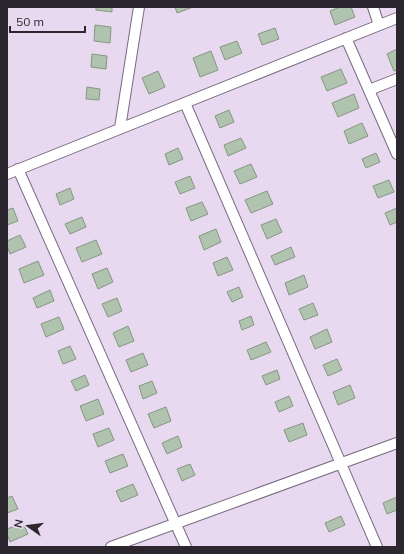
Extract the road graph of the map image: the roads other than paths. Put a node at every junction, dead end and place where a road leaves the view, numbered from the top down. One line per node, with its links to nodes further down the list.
1 (139, 7): 9 (street)
2 (373, 7): 4 (street)
3 (397, 18): 4 (street)
4 (379, 25): 5 (street)
5 (346, 38): 7 (street); 8 (street)
6 (397, 79): 7 (street)
7 (369, 90): 10 (street)
8 (184, 103): 9 (street); 14 (street)
9 (120, 128): 11 (street)
10 (397, 154)
11 (18, 169): 12 (street); 15 (street)
12 (7, 174)
13 (397, 443): 14 (street)
14 (341, 464): 15 (street); 18 (street)
15 (176, 524): 16 (street); 17 (street)
16 (111, 547)
17 (186, 547)
18 (377, 547)

